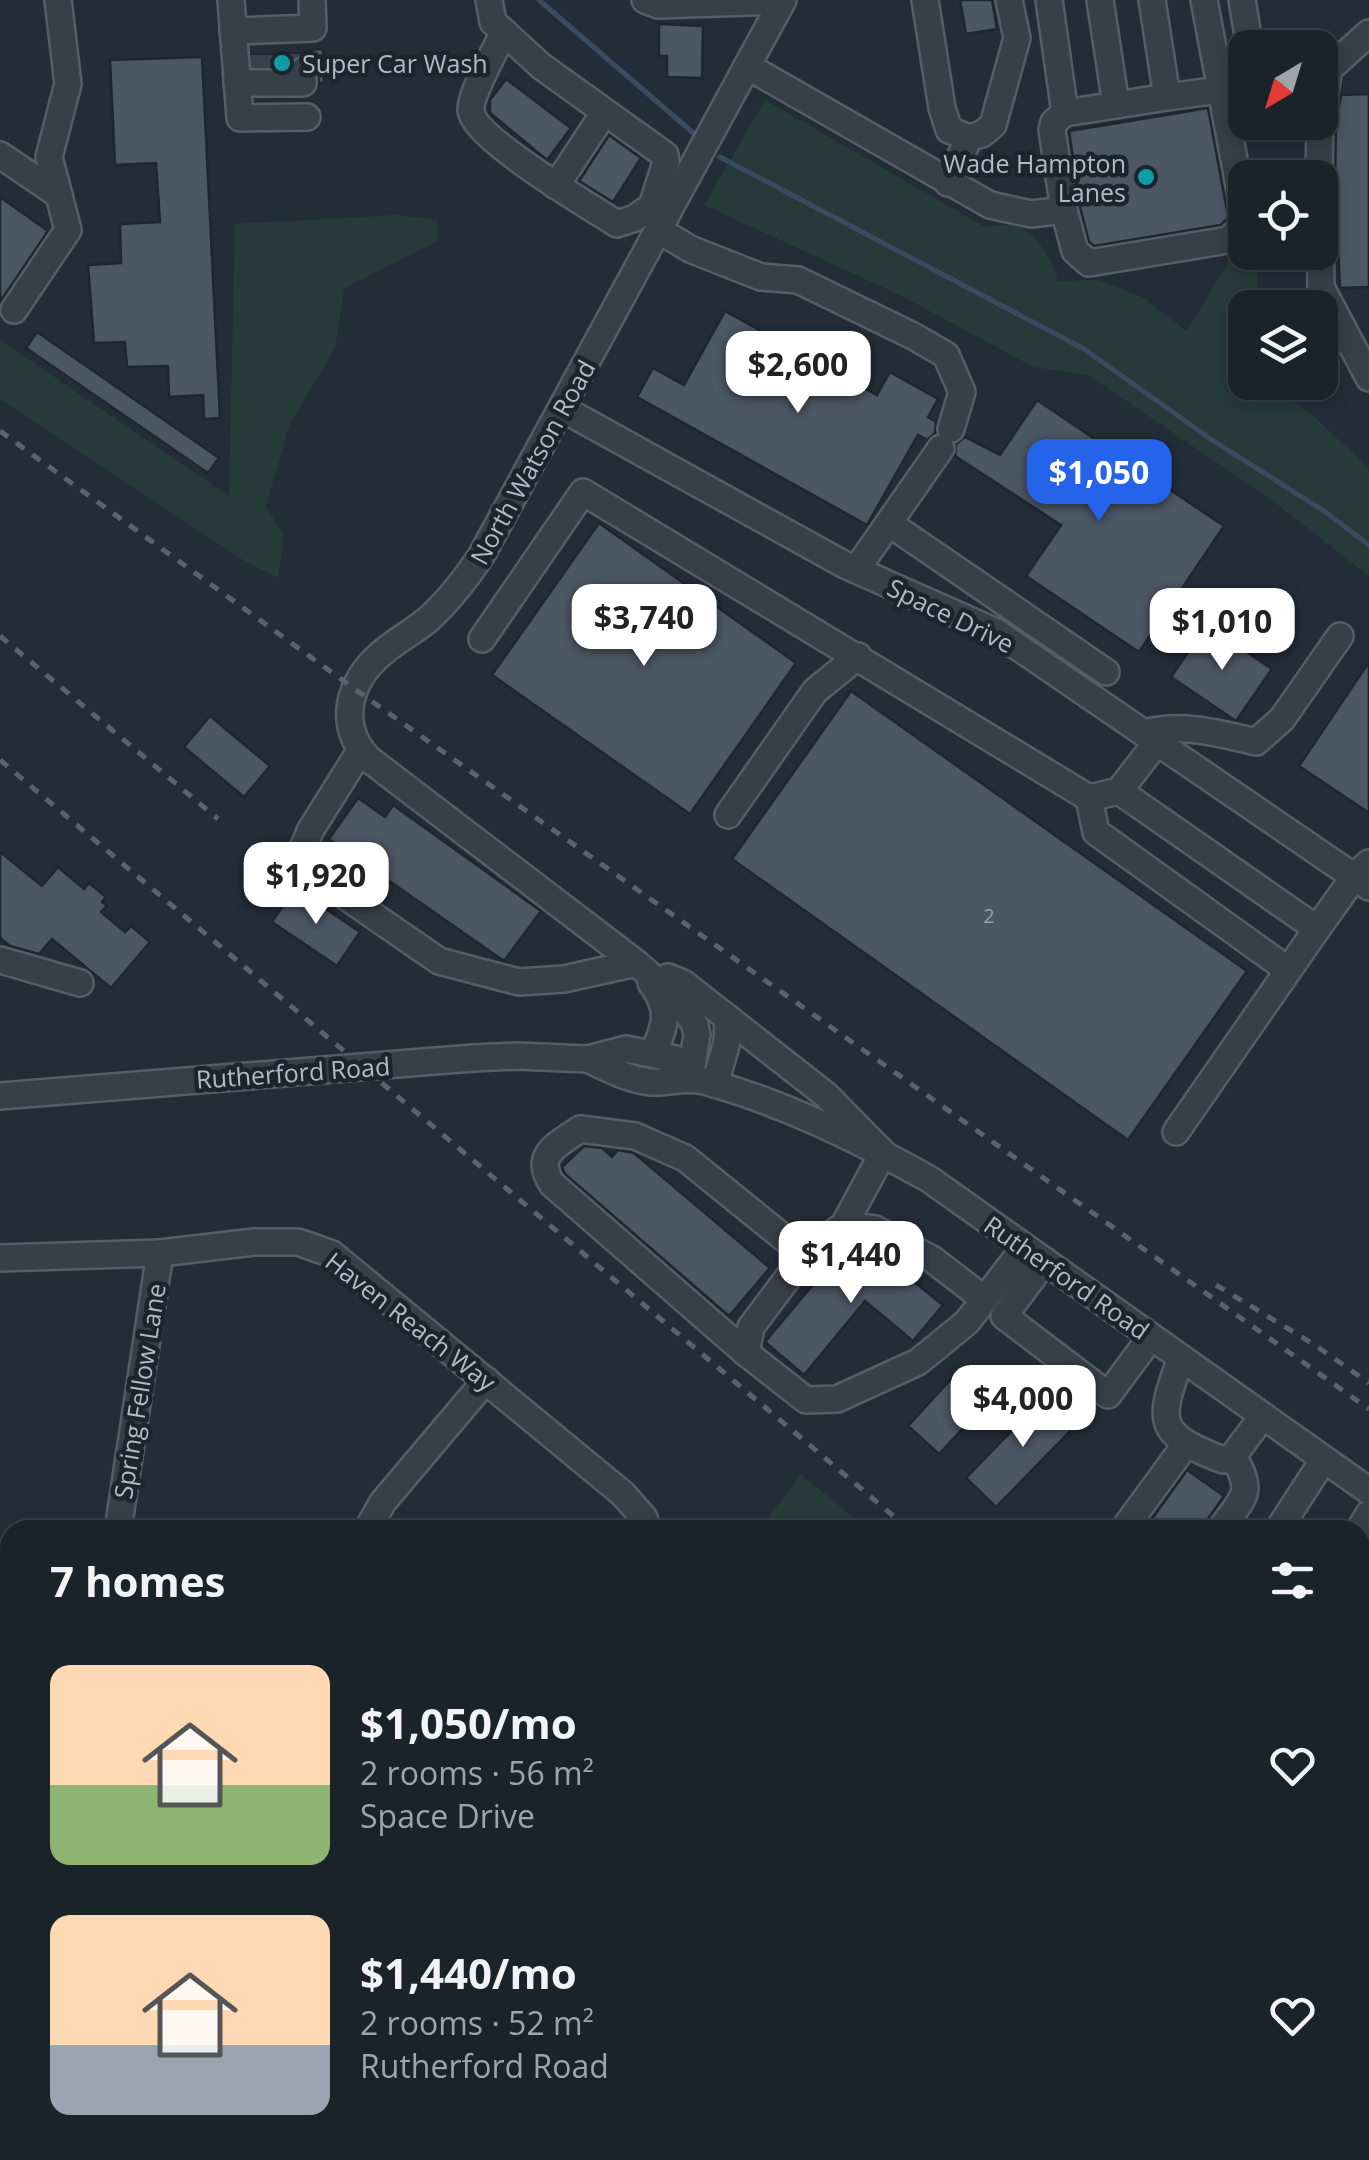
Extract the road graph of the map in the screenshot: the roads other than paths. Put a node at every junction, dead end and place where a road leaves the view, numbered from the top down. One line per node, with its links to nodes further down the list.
1 (58, 0): 32 (street)
2 (231, 0): 18 (street)
3 (312, 0): 18 (street)
4 (489, 0): 16 (street)
5 (645, 0): 14 (street)
6 (782, 0): 14 (street); 20 (street, North Watson Road)
7 (925, 0): 28 (street)
8 (1010, 0): 28 (street)
9 (1049, 0): 26 (street)
10 (1100, 0): 24 (street)
11 (1152, 0): 23 (street)
12 (1204, 0): 22 (street)
13 (1242, 0): 15 (street)
14 (714, 2)
15 (1247, 30)
16 (504, 32): 25 (street); 31 (street)
17 (1369, 33): 19 (street)
18 (267, 58): 27 (street)
19 (1338, 59)
20 (748, 66): 30 (street); 34 (street, North Watson Road)
21 (1228, 87): 22 (street)
22 (1220, 90): 23 (street); 33 (street)
23 (1166, 98): 24 (street)
24 (1116, 105): 26 (street)
25 (604, 113): 31 (street); 34 (street)
26 (1066, 113): 33 (street)
27 (307, 118)
28 (969, 138): 30 (street)
29 (0, 155): 32 (street)
30 (948, 184): 33 (street)
31 (556, 186): 34 (street)
32 (59, 195): 36 (street)
33 (1064, 210)
34 (659, 217): 38 (street, North Watson Road); 39 (street)
35 (1321, 270): 37 (street)
36 (14, 310)
37 (1369, 378)
38 (563, 409): 40 (street, Space Drive); 46 (street, North Watson Road)
39 (890, 524): 40 (street); 44 (street)
40 (856, 570): 45 (street, Space Drive)
41 (1340, 636): 45 (street)
42 (482, 639): 43 (street)
43 (858, 656): 48 (street); 49 (street)
44 (1106, 672)
45 (1150, 737): 47 (street); 50 (street, Space Drive)
46 (360, 751): 53 (street); 53 (street)
47 (1118, 791): 48 (street); 51 (street)
48 (1089, 798): 54 (street)
49 (728, 815)
50 (1364, 875): 51 (street)
51 (1317, 928): 54 (street)
52 (0, 960): 55 (street)
53 (636, 963): 56 (street); 57 (street); 59 (street)
54 (1288, 970): 61 (street)
55 (80, 983)
56 (728, 1018): 59 (street); 62 (street)
57 (653, 1054): 58 (street, Rutherford Road); 59 (street, Rutherford Road)
58 (587, 1058): 59 (street, Rutherford Road); 60 (street, Rutherford Road, bridge)
59 (702, 1081): 62 (street, Rutherford Road)
60 (0, 1096)
61 (1176, 1132)
62 (883, 1154): 63 (street); 65 (street, Rutherford Road)
63 (844, 1226): 66 (street); 68 (street)
64 (160, 1253): 67 (street, Haven Reach Way); 72 (street, Haven Reach Way); 78 (street, Spring Fellow Lane)
65 (1035, 1254): 68 (street); 69 (street, Rutherford Road); 69 (street)
66 (805, 1255): 70 (street); 70 (street)
67 (0, 1258)
68 (984, 1299): 70 (street)
69 (1152, 1337): 71 (street, Rutherford Road)
70 (746, 1353)
71 (1181, 1358): 73 (street, Rutherford Road); 74 (street)
72 (486, 1380): 79 (street); 80 (street, Haven Reach Way)
73 (1264, 1416): 75 (street); 76 (street, Rutherford Road)
74 (1186, 1444): 75 (street); 81 (street)
75 (1233, 1456): 82 (street)
76 (1324, 1459): 77 (street, Rutherford Road); 83 (street)
77 (1369, 1491)
78 (120, 1520)
79 (373, 1520)
80 (645, 1520)
81 (1130, 1520)
82 (1227, 1520)
83 (1284, 1520)

